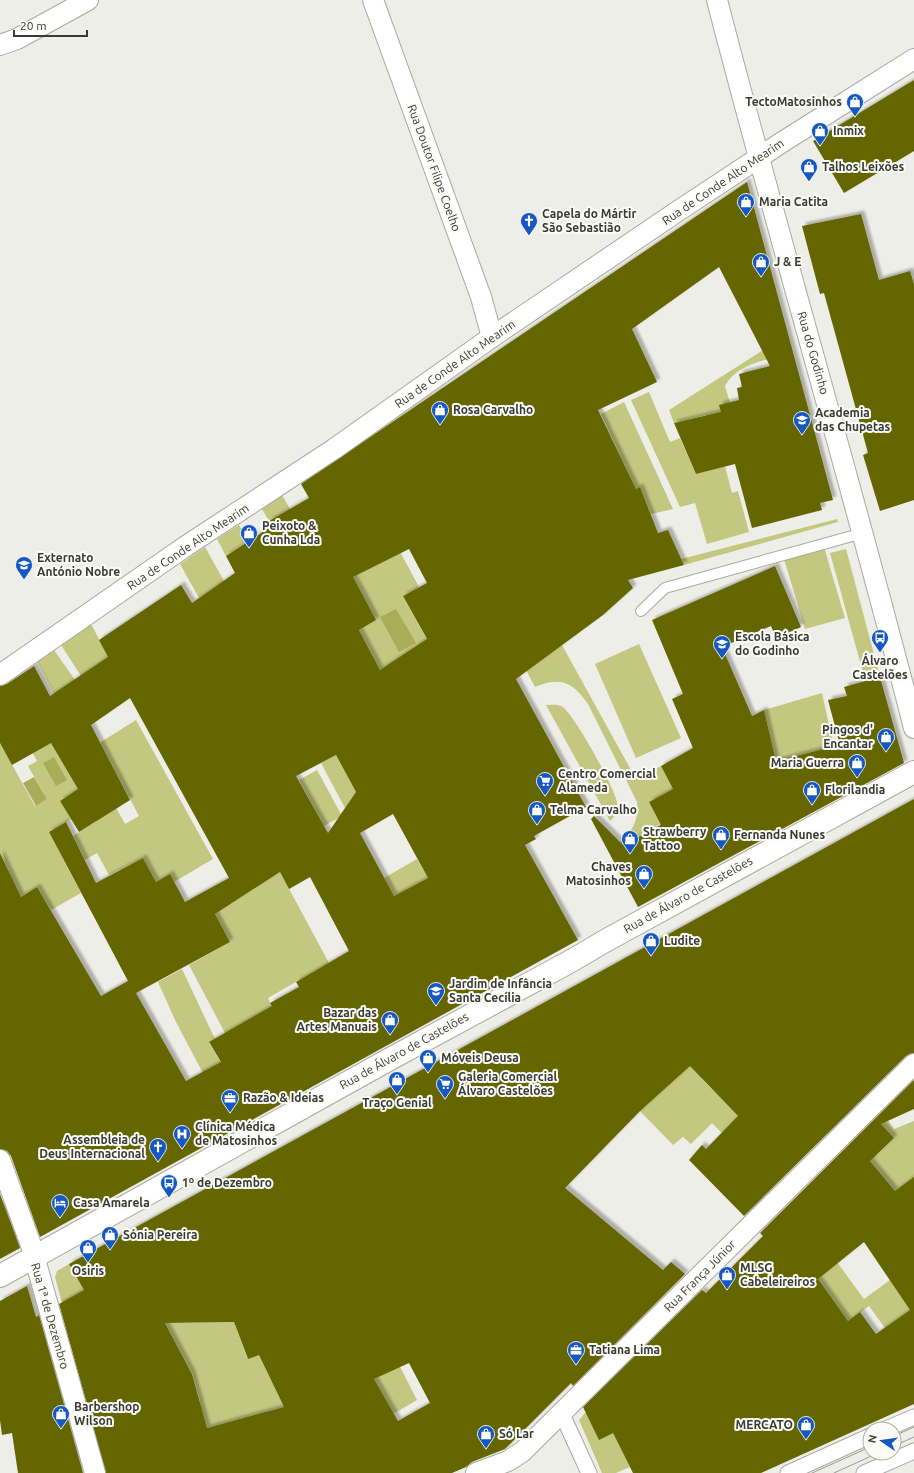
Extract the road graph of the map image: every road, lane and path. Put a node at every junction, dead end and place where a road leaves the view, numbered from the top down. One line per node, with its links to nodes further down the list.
1 (88, 0): 4 (street)
2 (373, 0): 7 (street, Rua Doutor Filipe Coelho)
3 (717, 0): 6 (street, Rua do Godinho)
4 (0, 45)
5 (914, 59): 6 (street, Rua de Conde Alto Mearim)
6 (758, 158): 7 (street, Rua de Conde Alto Mearim); 8 (street, Rua do Godinho)
7 (492, 337): 10 (street, Rua de Conde Alto Mearim)
8 (863, 533): 9 (lane); 11 (street, Rua do Godinho)
9 (641, 611)
10 (0, 675)
11 (914, 728)
12 (914, 772): 15 (street, Rua de Álvaro de Castelões)
13 (914, 1064): 17 (street, Rua França Júnior)
14 (0, 1160): 15 (street, Rua 1ª de Dezembro)
15 (33, 1256): 16 (street, Rua de Álvaro de Castelões); 22 (street, Rua 1ª de Dezembro)
16 (0, 1276)
17 (562, 1414): 23 (street, Rua França Júnior); 24 (street)
18 (914, 1417): 19 (street)
19 (902, 1422)
20 (862, 1440): 25 (street)
21 (914, 1451): 26 (street)
22 (95, 1473)
23 (476, 1473)
24 (589, 1473)
25 (788, 1473)
26 (864, 1473)

